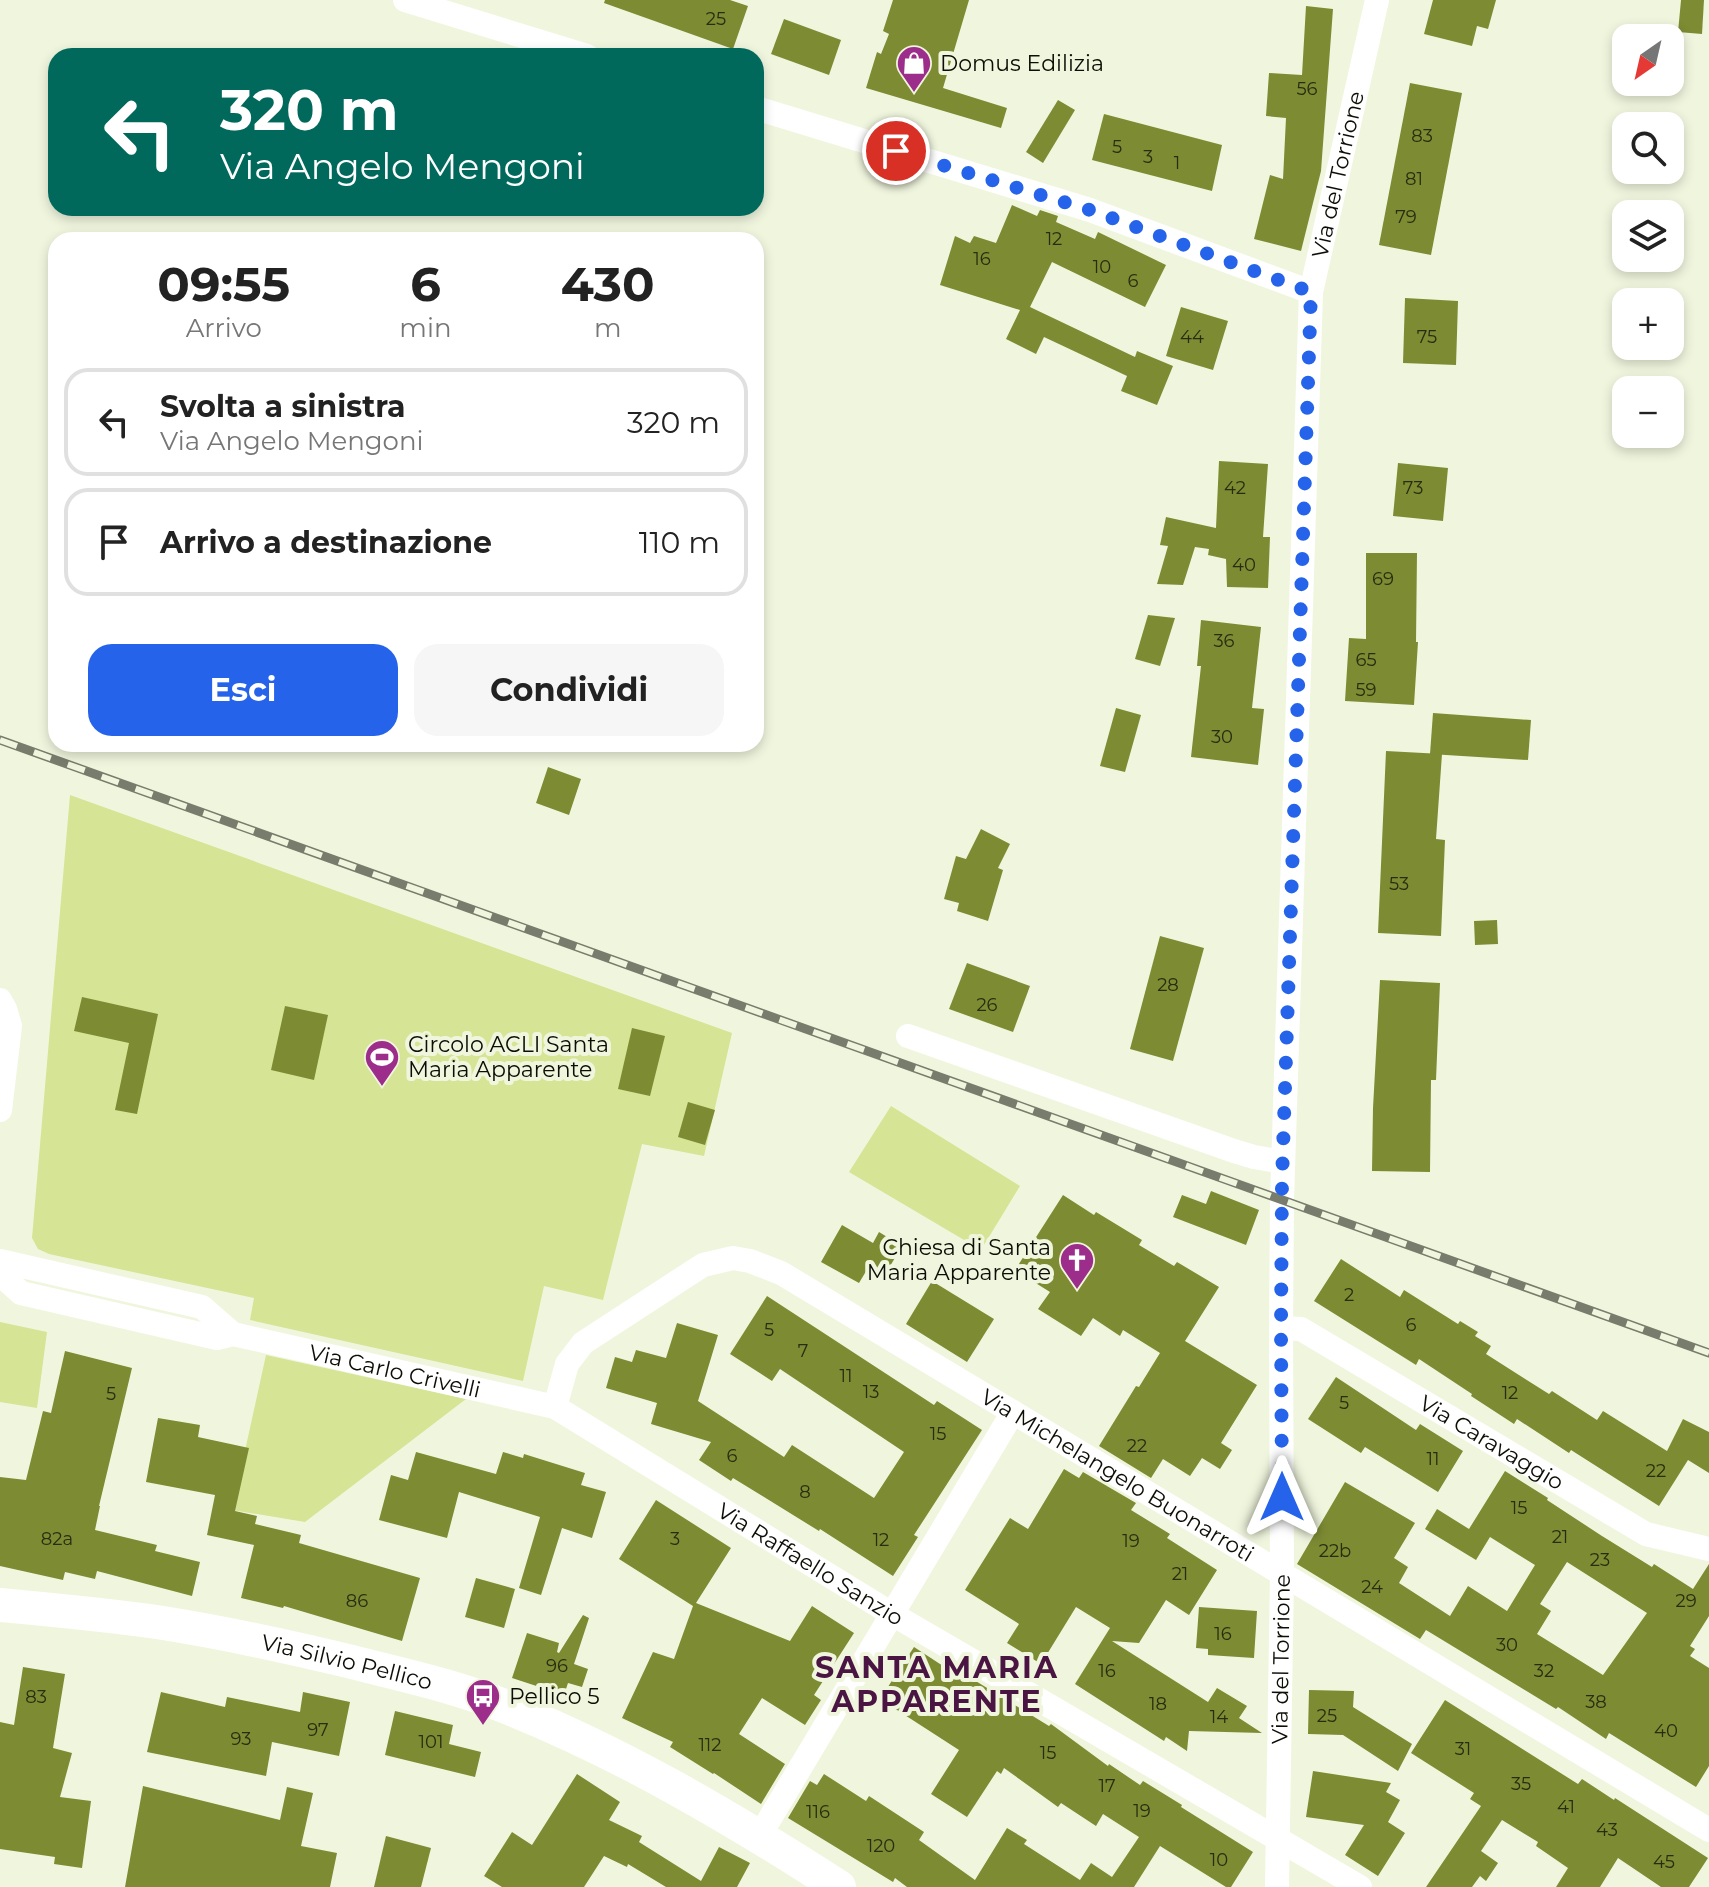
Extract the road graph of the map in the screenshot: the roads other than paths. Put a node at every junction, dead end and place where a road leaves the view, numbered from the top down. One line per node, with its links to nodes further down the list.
1 (405, 0): 3 (street)
2 (1377, 0): 5 (street, Via del Torrione)
3 (561, 48)
4 (764, 110): 5 (street)
5 (1311, 292): 9 (street, Via del Torrione)
6 (0, 1000): 8 (street)
7 (908, 1036): 9 (street)
8 (0, 1110)
9 (1283, 1162): 12 (street, Via del Torrione)
10 (0, 1261): 13 (street, Via Carlo Crivelli)
11 (0, 1274): 13 (street, Via Carlo Crivelli)
12 (1281, 1328): 16 (street, Via Caravaggio); 17 (street, Via del Torrione)
13 (233, 1334): 14 (street, Via Carlo Crivelli)
14 (555, 1407): 15 (street, Via Michelangelo Buonarroti); 19 (street, Via Raffaello Sanzio)
15 (1013, 1412): 17 (street, Via Michelangelo Buonarroti); 19 (street)
16 (1709, 1549)
17 (1282, 1574): 20 (street, Via Michelangelo Buonarroti); 22 (street, Via del Torrione)
18 (0, 1605): 21 (main road, Via Silvio Pellico)
19 (892, 1614): 21 (street); 22 (street, Via Raffaello Sanzio)
20 (1709, 1830)
21 (760, 1835): 23 (main road, Via Silvio Pellico)
22 (1277, 1838): 24 (street, Via del Torrione); 25 (street, Via Raffaello Sanzio)
23 (839, 1887)
24 (1277, 1887)
25 (1360, 1887)

